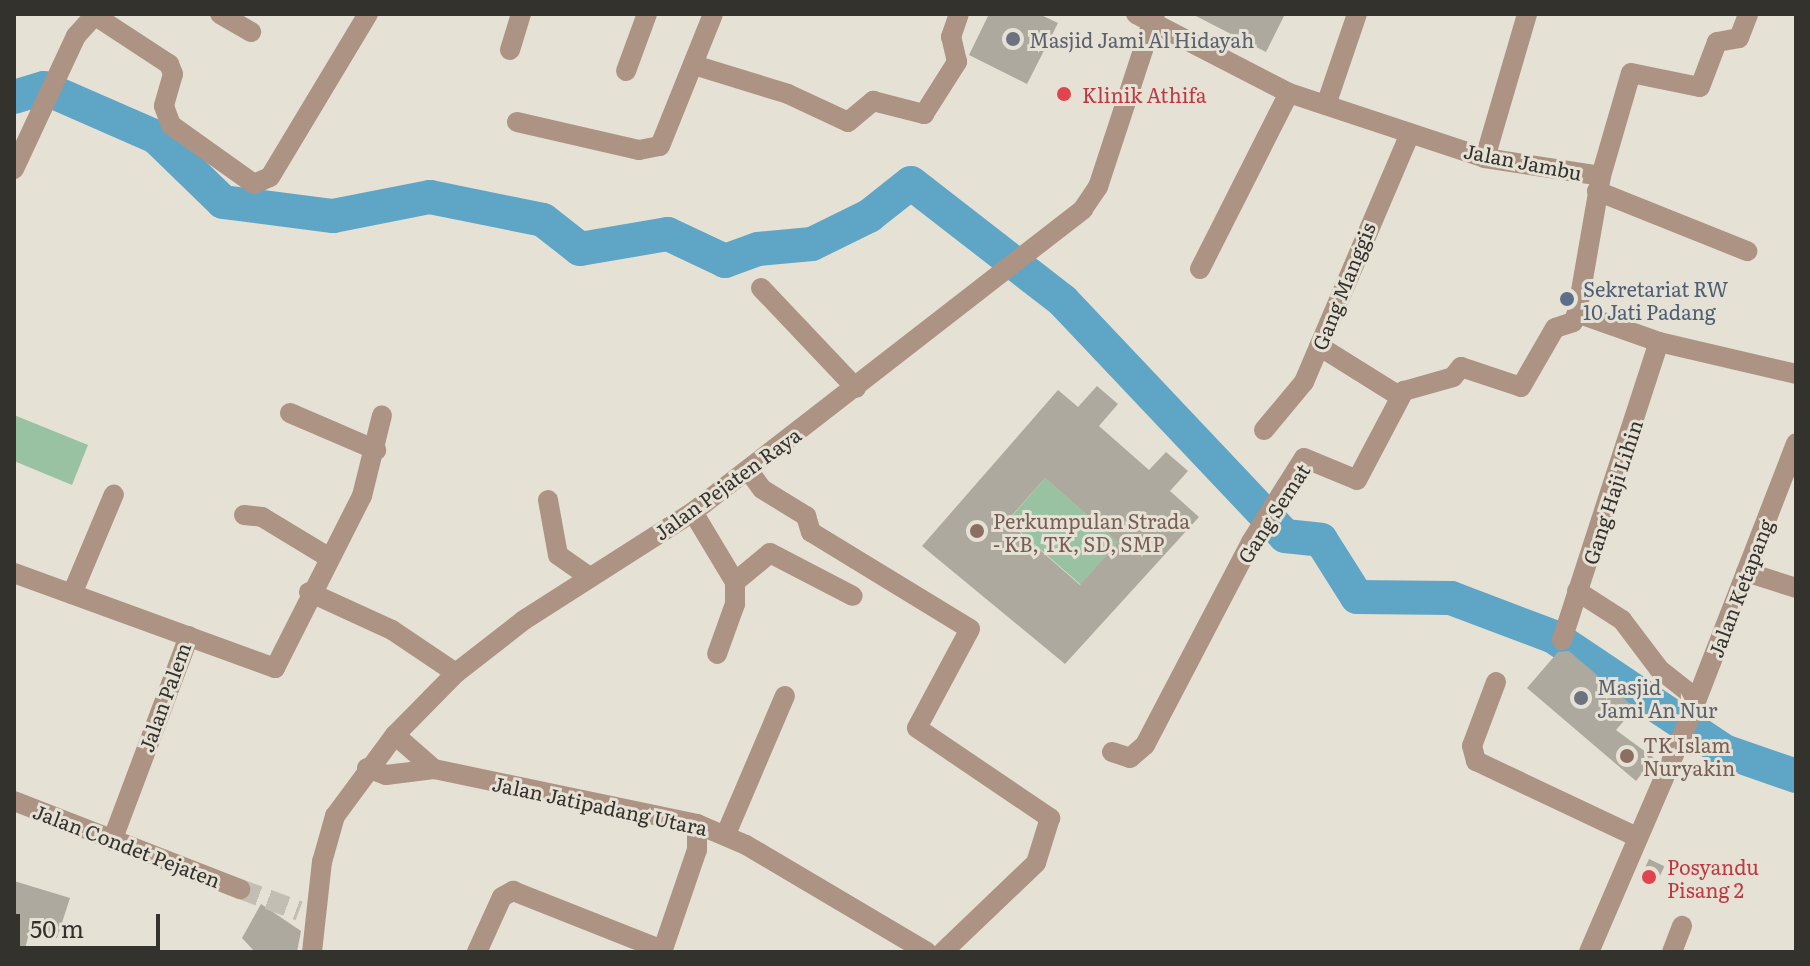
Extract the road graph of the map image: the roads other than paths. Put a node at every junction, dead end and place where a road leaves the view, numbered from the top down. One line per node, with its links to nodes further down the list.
1 (220, 14): 12 (street)
2 (368, 14): 10 (street)
3 (521, 14): 13 (street)
4 (647, 14): 15 (street)
5 (713, 14): 14 (street)
6 (959, 14): 14 (street)
7 (1357, 14): 17 (street)
8 (1527, 14): 20 (street)
9 (1748, 14): 22 (street)
10 (95, 15): 21 (street)
11 (1148, 16): 16 (street, Jalan Jambu); 30 (street, Jalan Pejaten Raya)
12 (251, 32)
13 (510, 50)
14 (694, 65): 18 (street)
15 (626, 71)
16 (1289, 93): 17 (street, Jalan Jambu); 24 (street)
17 (1326, 105): 19 (street, Jalan Jambu)
18 (517, 122)
19 (1410, 134): 20 (street, Jalan Jambu); 28 (street, Gang Manggis)
20 (1485, 158): 22 (street, Jalan Jambu)
21 (14, 169)
22 (1599, 183): 23 (street); 26 (street, Jalan Jambu)
23 (1747, 251)
24 (1200, 269)
25 (761, 288): 30 (street)
26 (1577, 313): 27 (street); 31 (street)
27 (1659, 342): 29 (street); 48 (street, Gang Haji Lihin)
28 (1319, 346): 31 (street); 34 (street, Gang Manggis)
29 (1796, 374)
30 (856, 388): 37 (street, Jalan Pejaten Raya)
31 (1399, 396): 60 (street, Gang Semat)
32 (290, 413): 36 (street)
33 (382, 415): 36 (street)
34 (1264, 430)
35 (1796, 443): 43 (street, Jalan Ketapang)
36 (376, 450): 42 (street)
37 (749, 471): 40 (street, Jalan Pejaten Raya); 74 (street)
38 (114, 494): 50 (street)
39 (548, 500): 45 (street)
40 (693, 512): 45 (street, Jalan Pejaten Raya); 46 (street)
41 (244, 515): 42 (street)
42 (328, 557): 49 (street)
43 (1746, 572): 47 (street); 58 (street, Jalan Ketapang)
44 (14, 573): 50 (street, Jalan Palem)
45 (588, 576): 55 (street, Jalan Pejaten Raya)
46 (735, 582): 51 (street); 54 (street)
47 (1796, 588)
48 (1577, 591): 53 (street, Gang Haji Lihin); 58 (street)
49 (309, 592): 52 (street); 55 (street)
50 (72, 594): 52 (street, Jalan Palem)
51 (853, 596)
52 (189, 636): 67 (street, Jalan Palem)
53 (1562, 640)
54 (717, 654)
55 (456, 673): 59 (street, Jalan Pejaten Raya)
56 (1496, 682): 66 (street)
57 (785, 696): 65 (street)
58 (1697, 699): 66 (street, Jalan Ketapang)
59 (395, 735): 61 (street, Jalan Pejaten Raya); 62 (street, Jalan Jatipadang Utara)
60 (1112, 752)
61 (367, 768): 62 (street, Jalan Jatipadang Utara); 71 (street, Jalan Pejaten Raya)
62 (434, 769): 64 (street, Jalan Jatipadang Utara)
63 (14, 801): 67 (street, Jalan Condet Pejaten)
64 (697, 824): 65 (street, Jalan Jatipadang Utara); 70 (street)
65 (726, 834): 73 (street, Jalan Jatipadang Utara)
66 (1637, 837): 75 (street, Jalan Ketapang)
67 (112, 841): 68 (street, Jalan Condet Pejaten)
68 (240, 889)
69 (1682, 926): 76 (street)
70 (662, 951): 72 (street)
71 (312, 952)
72 (477, 952)
73 (927, 952)
74 (943, 952)
75 (1589, 952)
76 (1672, 952)

